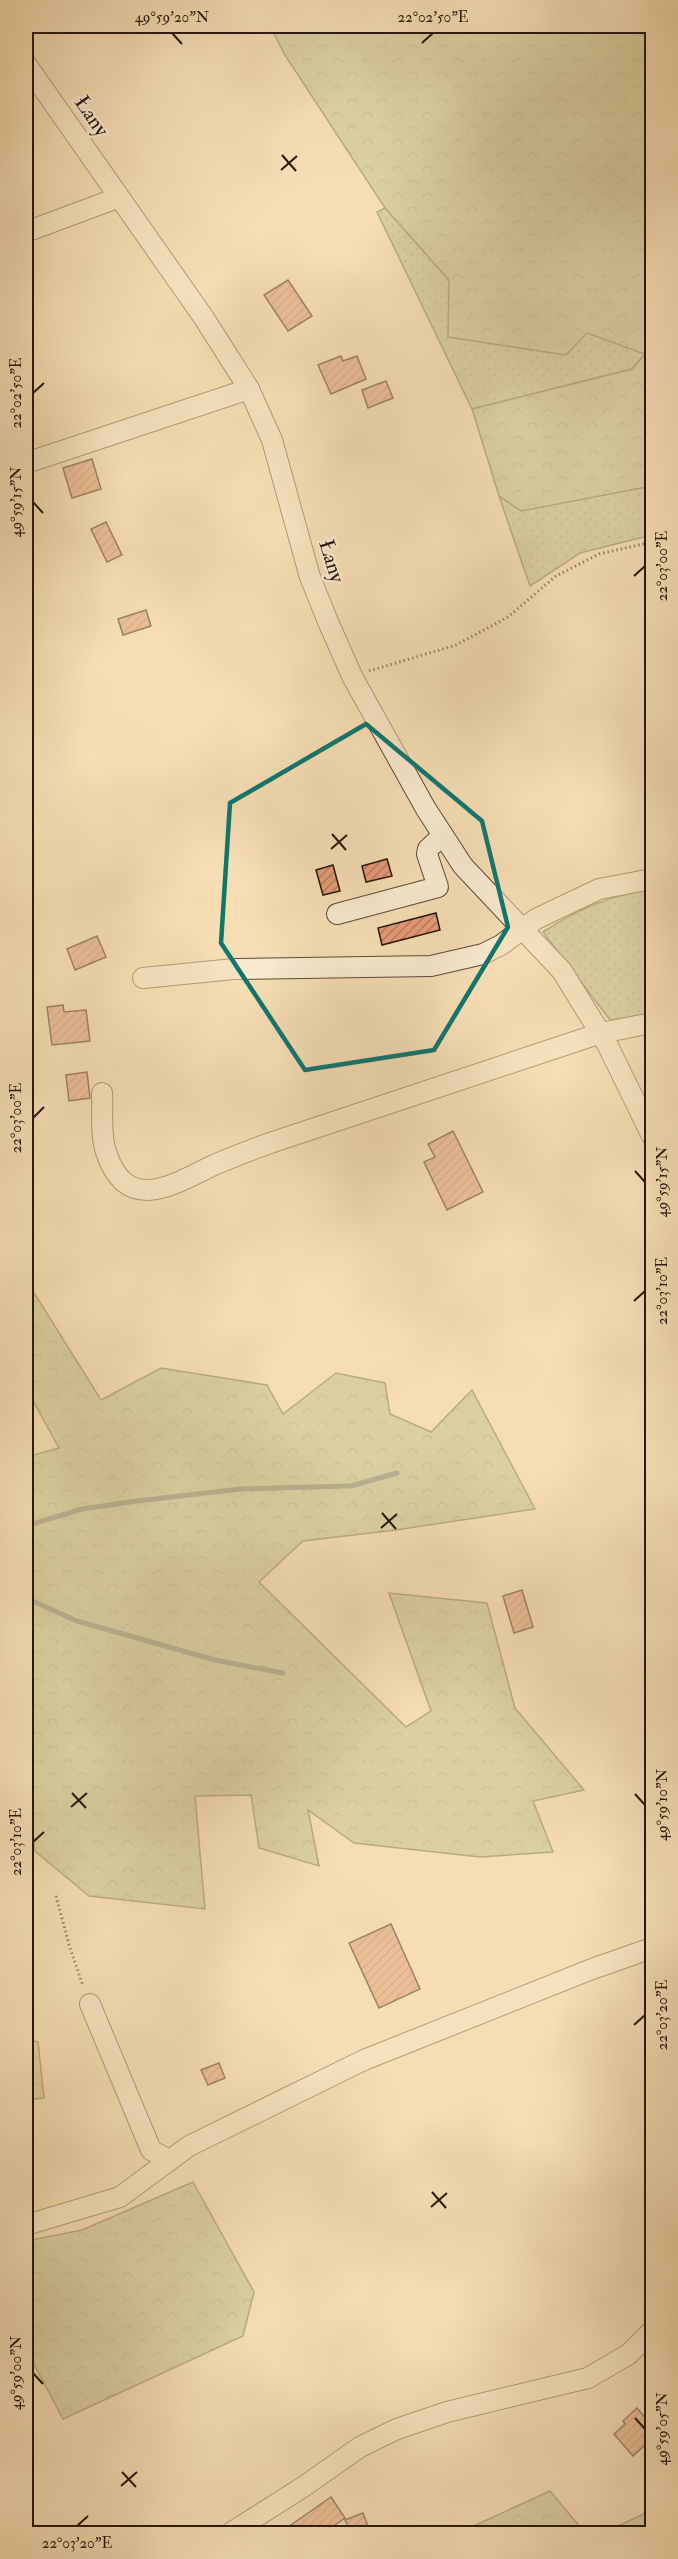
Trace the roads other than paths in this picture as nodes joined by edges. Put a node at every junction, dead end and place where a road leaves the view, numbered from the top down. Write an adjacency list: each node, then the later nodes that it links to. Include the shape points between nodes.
1 (26, 64): 2 (street, Łany)
2 (117, 198): 3 (street); 4 (street, Łany, via 204,318)
3 (26, 232)
4 (249, 389): 5 (street); 6 (street, Łany, via 272,440 310,577 353,678)
5 (26, 463)
6 (442, 836): 8 (street, via 428,849 438,887); 9 (street, Łany, via 463,866)
7 (652, 879): 9 (street, via 599,889)
8 (338, 914)
9 (523, 928): 10 (street, via 483,954 431,966 234,969); 12 (street, Łany, via 562,971)
10 (143, 978)
11 (652, 1023): 12 (street)
12 (601, 1033): 13 (street, via 270,1143 170,1188 149,1191 127,1184 112,1168 105,1149); 14 (street, Łany)
13 (102, 1093)
14 (652, 1136)
15 (652, 1948): 17 (street, via 364,2060 189,2146)
16 (90, 2004): 17 (street, via 151,2150)
17 (169, 2160): 18 (street, via 120,2197)
18 (26, 2225)
19 (652, 2331): 20 (street, via 629,2354 588,2378 447,2412 387,2434 360,2447)
20 (229, 2534)

